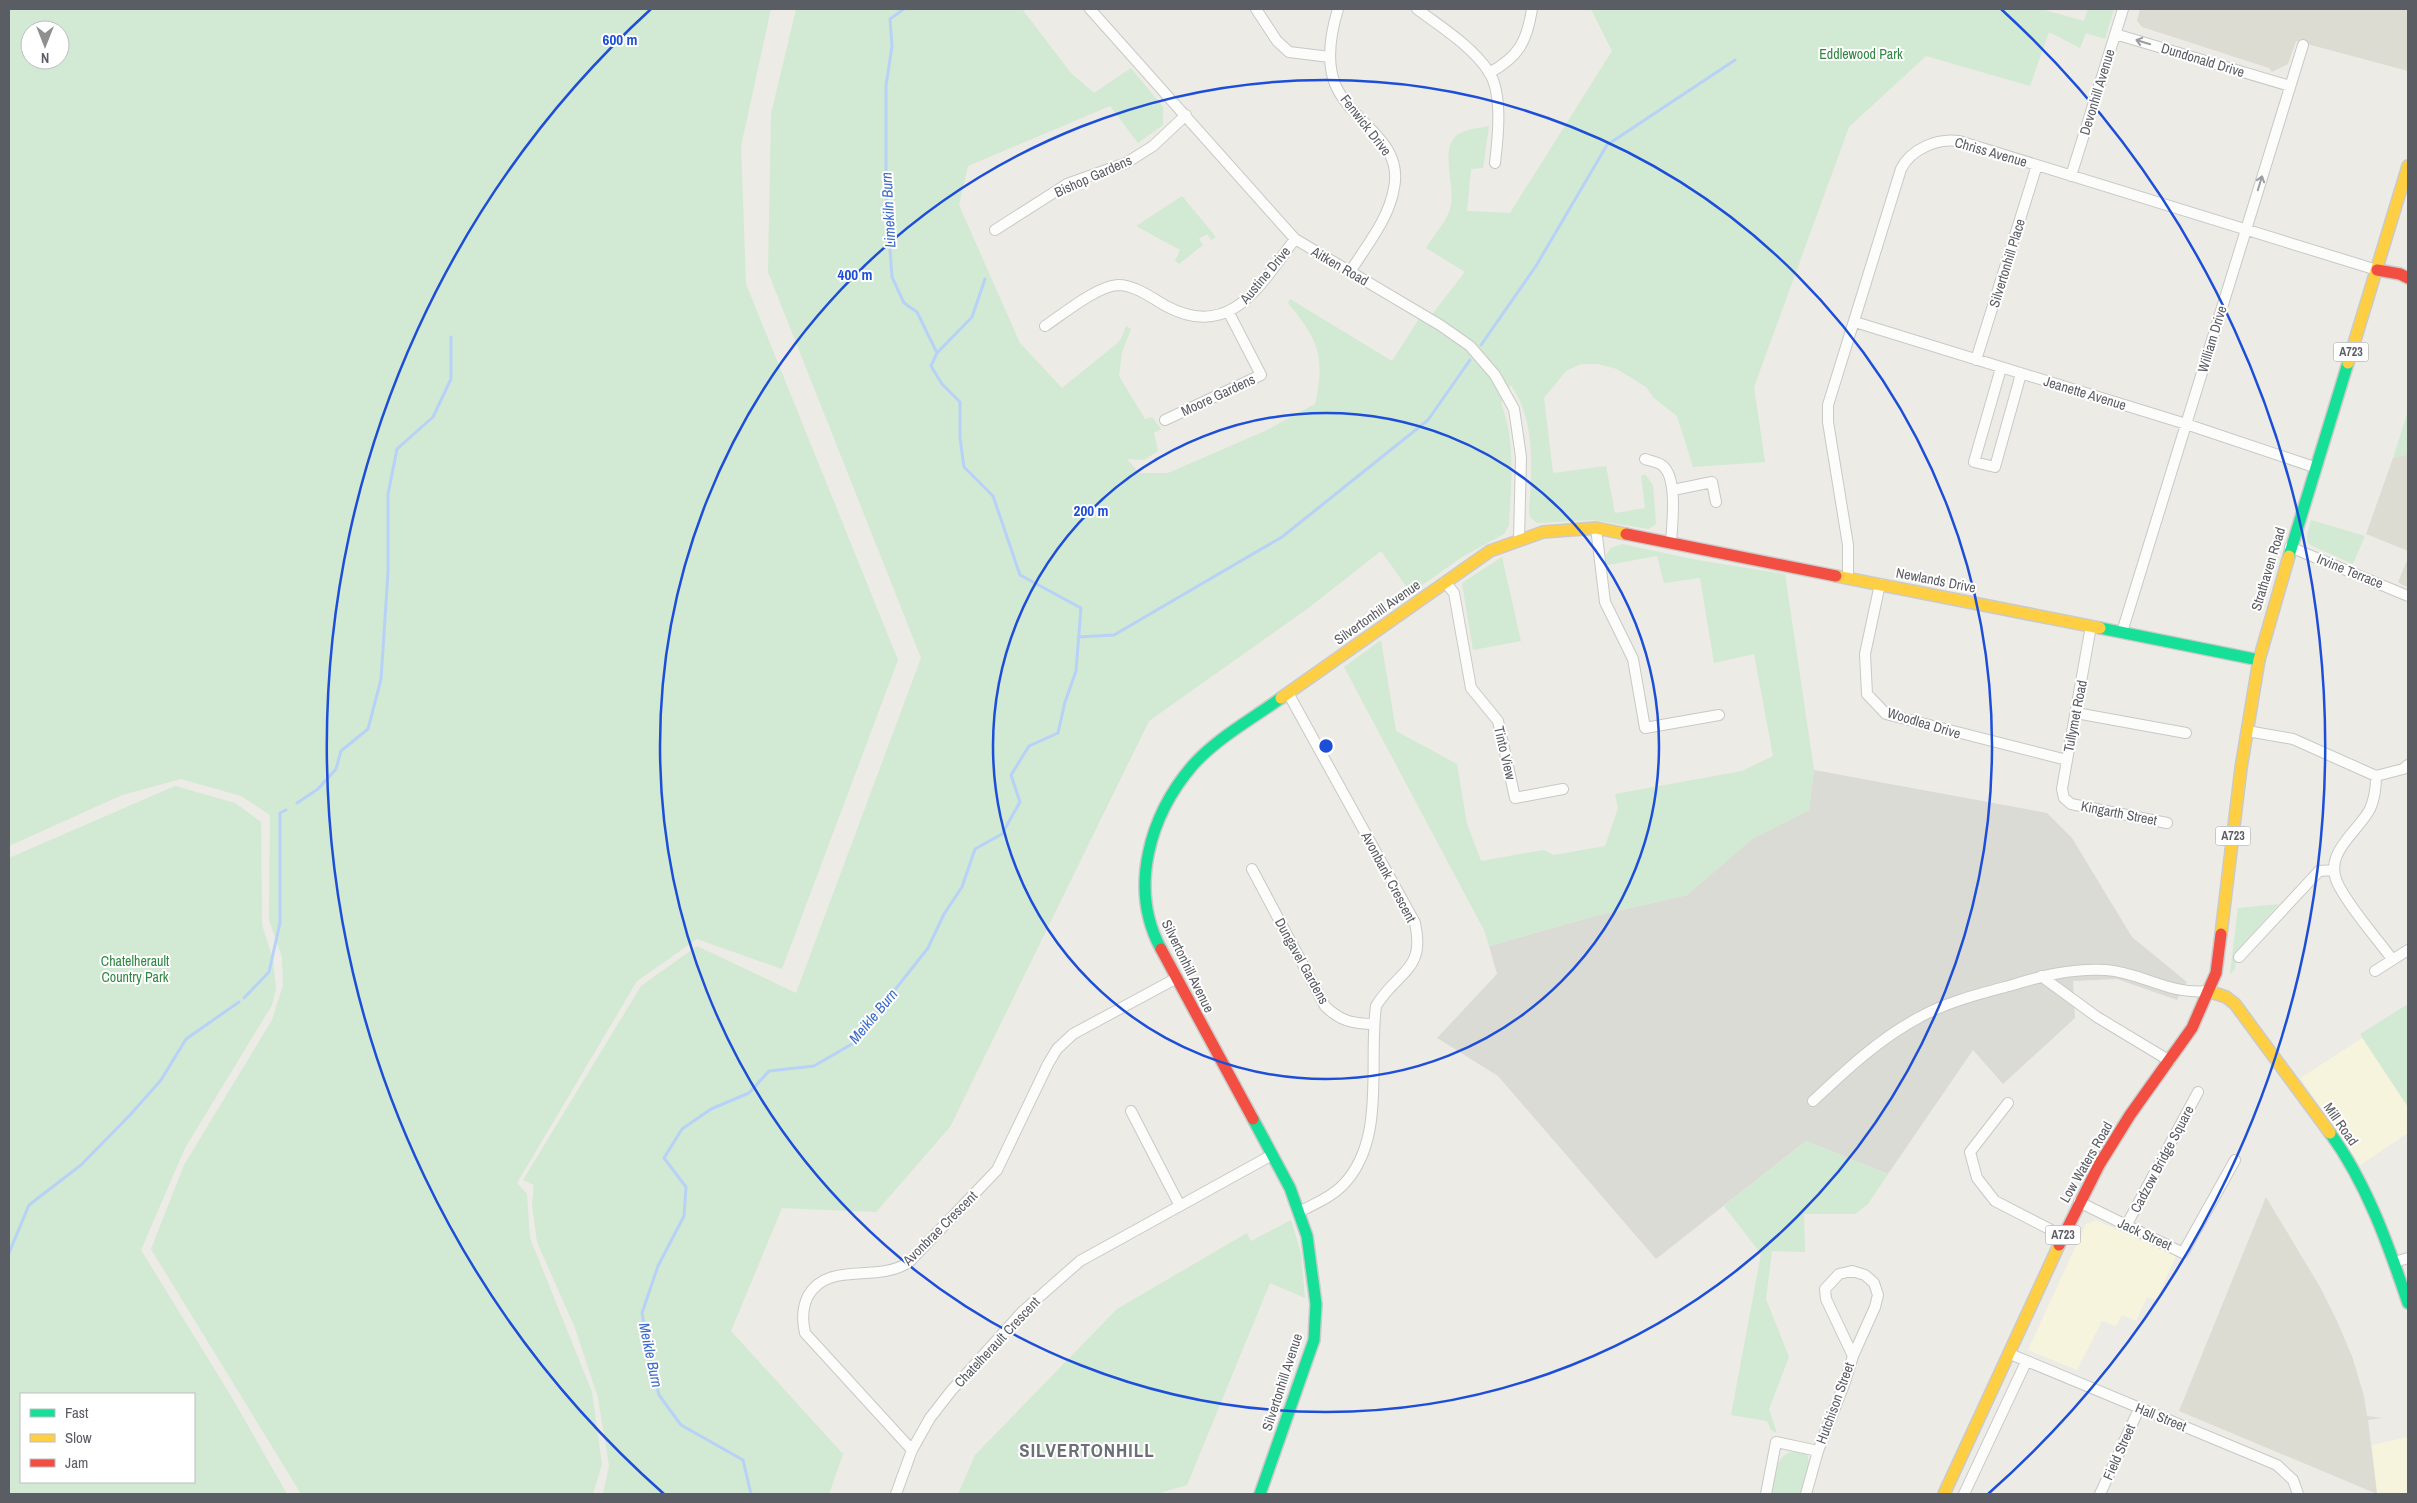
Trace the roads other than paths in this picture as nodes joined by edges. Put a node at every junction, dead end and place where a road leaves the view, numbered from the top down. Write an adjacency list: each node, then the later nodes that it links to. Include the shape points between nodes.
1 (1090, 9): 12 (street, Aitken Road)
2 (1256, 9): 9 (street, via 1277,41 1289,52)
3 (1338, 9): 9 (street, Fenwick Drive)
4 (1416, 9): 10 (street, via 1466,46)
5 (1532, 9): 10 (street, via 1528,34 1521,48 1505,64)
6 (2123, 9): 7 (street, Devonhill Avenue)
7 (2115, 34): 11 (street, Dundonald Drive, one-way to 7); 16 (street, Devonhill Avenue)
8 (2303, 45): 11 (street, William Drive)
9 (1330, 57): 21 (street, Fenwick Drive, via 1335,83 1347,103 1392,154 1396,171 1392,200)
10 (1489, 73): 13 (street, via 1498,114)
11 (2290, 86): 18 (street, William Drive, one-way to 11)
12 (1186, 115): 17 (street, Bishop Gardens, via 1153,146 1126,163 1066,184); 19 (street, Aitken Road)
13 (1495, 163)
14 (2037, 165): 16 (street, Chriss Avenue); 24 (street, Chriss Avenue, via 1948,139 1930,144 1905,160); 26 (street, Silvertonhill Place)
15 (2408, 166): 20 (street, Strathaven Road / A723)
16 (2071, 176): 18 (street, Chriss Avenue)
17 (995, 230)
18 (2246, 230): 20 (street, Chriss Avenue); 30 (street, William Drive)
19 (1295, 240): 21 (street, Aitken Road); 23 (street, Austine Drive, via 1252,295)
20 (2377, 270): 22 (street); 32 (street, Strathaven Road / A723)
21 (1350, 272): 36 (street, Aitken Road, via 1440,324 1470,346 1495,375 1514,409 1518,436 1521,457)
22 (2408, 278)
23 (1229, 313): 25 (street, Austine Drive, via 1200,317 1186,315 1134,288 1117,285 1100,291); 29 (street, Moore Gardens, via 1261,375)
24 (1855, 322): 26 (street, Jeanette Avenue); 39 (street, Chriss Avenue, via 1828,405 1850,562)
25 (1045, 326)
26 (1976, 360): 27 (street, Jeanette Avenue)
27 (2001, 368): 28 (street, Jeanette Avenue); 28 (street, via 1974,462 1995,467)
28 (2022, 374): 30 (street, Jeanette Avenue)
29 (1165, 420)
30 (2186, 424): 32 (street, Jeanette Avenue); 44 (street, William Drive)
31 (1645, 459): 33 (street, via 1663,466 1670,476)
32 (2314, 467): 38 (street, Strathaven Road / A723)
33 (1673, 490): 34 (street, via 1712,482); 37 (street)
34 (1716, 502)
35 (1602, 529): 36 (street, Silvertonhill Avenue, via 1543,532); 37 (street, Newlands Drive); 48 (street, via 1605,602 1633,659 1645,728)
36 (1519, 539): 40 (street, Silvertonhill Avenue, via 1490,551)
37 (1671, 543): 39 (street, Newlands Drive)
38 (2290, 547): 42 (street, Irvine Terrace); 45 (street, Strathaven Road / A723)
39 (1848, 578): 41 (street, Newlands Drive)
40 (1445, 582): 46 (street, Silvertonhill Avenue); 54 (street, Tinto View, via 1454,593 1472,688 1498,721 1514,798)
41 (1880, 584): 43 (street, Newlands Drive); 51 (street, Woodlea Drive, via 1865,654 1866,694 1886,714)
42 (2408, 596)
43 (2091, 626): 44 (street, Newlands Drive); 47 (street, Tullymet Road)
44 (2122, 632): 45 (street, Newlands Drive)
45 (2259, 660): 49 (street, Strathaven Road / A723)
46 (1288, 693): 64 (street, Silvertonhill Avenue, via 1194,764 1172,793 1154,827 1147,852 1144,890 1149,919); 66 (street, Avonbank Crescent, via 1415,923 1419,940 1416,957 1409,970 1384,992 1376,1006)
47 (2076, 713): 50 (street); 51 (street, Tullymet Road)
48 (1719, 715)
49 (2247, 731): 53 (street, via 2293,738); 65 (street, Strathaven Road / A723, via 2216,973)
50 (2186, 733)
51 (2067, 760): 55 (street, Tullymet Road, via 2062,789 2064,798)
52 (2408, 765): 53 (street)
53 (2376, 776): 58 (street, via 2376,791 2369,811 2339,848)
54 (1563, 789)
55 (2071, 804): 56 (street, Kingarth Street)
56 (2167, 823)
57 (1252, 869): 66 (street, Dungavel Gardens, via 1325,1006 1346,1022)
58 (2334, 870): 60 (street, via 2319,871); 61 (street, via 2340,888)
59 (2408, 950): 61 (street)
60 (2239, 957)
61 (2392, 959): 62 (street)
62 (2375, 971)
63 (2042, 976): 65 (street, via 2090,970 2114,971 2182,992); 67 (street, via 2098,1017); 69 (street, via 1921,1016 1868,1053)
64 (1175, 979): 72 (street, Silvertonhill Avenue); 86 (street, Avonbrae Crescent, via 1073,1034 1057,1049 997,1170 909,1262 886,1272 828,1277 818,1283 809,1296 802,1315 805,1333)
65 (2208, 991): 67 (street, Low Waters Road / A723, via 2192,1028); 80 (street, Mill Road, via 2236,1004 2347,1157)
66 (1374, 1024): 76 (street, Avonbank Crescent, via 1370,1133 1364,1155 1341,1187)
67 (2170, 1061): 74 (street, Low Waters Road / A723, via 2130,1115)
68 (2198, 1092): 77 (street, Cadzow Bridge Square)
69 (1814, 1101)
70 (2008, 1103): 78 (street, via 1970,1152 1977,1178 1995,1201)
71 (1131, 1111): 75 (street)
72 (1272, 1155): 75 (street, Chatelherault Crescent); 76 (street, Silvertonhill Avenue)
73 (2235, 1160): 77 (street, Jack Street, via 2183,1252)
74 (2080, 1202): 77 (street, Jack Street); 78 (street, Low Waters Road / A723)
75 (1180, 1206): 86 (street, Chatelherault Crescent, via 1080,1261 1022,1312 951,1391 930,1418)
76 (1299, 1212): 89 (street, Silvertonhill Avenue, via 1313,1269 1316,1304 1314,1340)
77 (2126, 1226)
78 (2062, 1236): 82 (street, Low Waters Road / A723)
79 (2408, 1258): 80 (street)
80 (2395, 1262): 81 (street, Mill Road)
81 (2408, 1303)
82 (2010, 1354): 84 (street, Hall Street); 92 (street, Low Waters Road / A723)
83 (1853, 1356): 83 (street, Hutchison Street, via 1826,1300 1825,1289 1839,1274 1852,1271 1866,1275 1874,1283 1878,1295); 87 (street, Hutchison Street)
84 (2026, 1362): 85 (street, Hall Street); 93 (street)
85 (2139, 1409): 94 (street, Field Street); 95 (street, Hall Street, via 2277,1465 2293,1480)
86 (912, 1450): 88 (street, Chatelherault Crescent)
87 (1818, 1451): 90 (street, Hutchison Street, via 1776,1442); 91 (street, Hutchison Street)
88 (896, 1494)
89 (1260, 1494)
90 (1766, 1494)
91 (1806, 1494)
92 (1944, 1494)
93 (1964, 1494)
94 (2100, 1494)
95 (2298, 1494)

